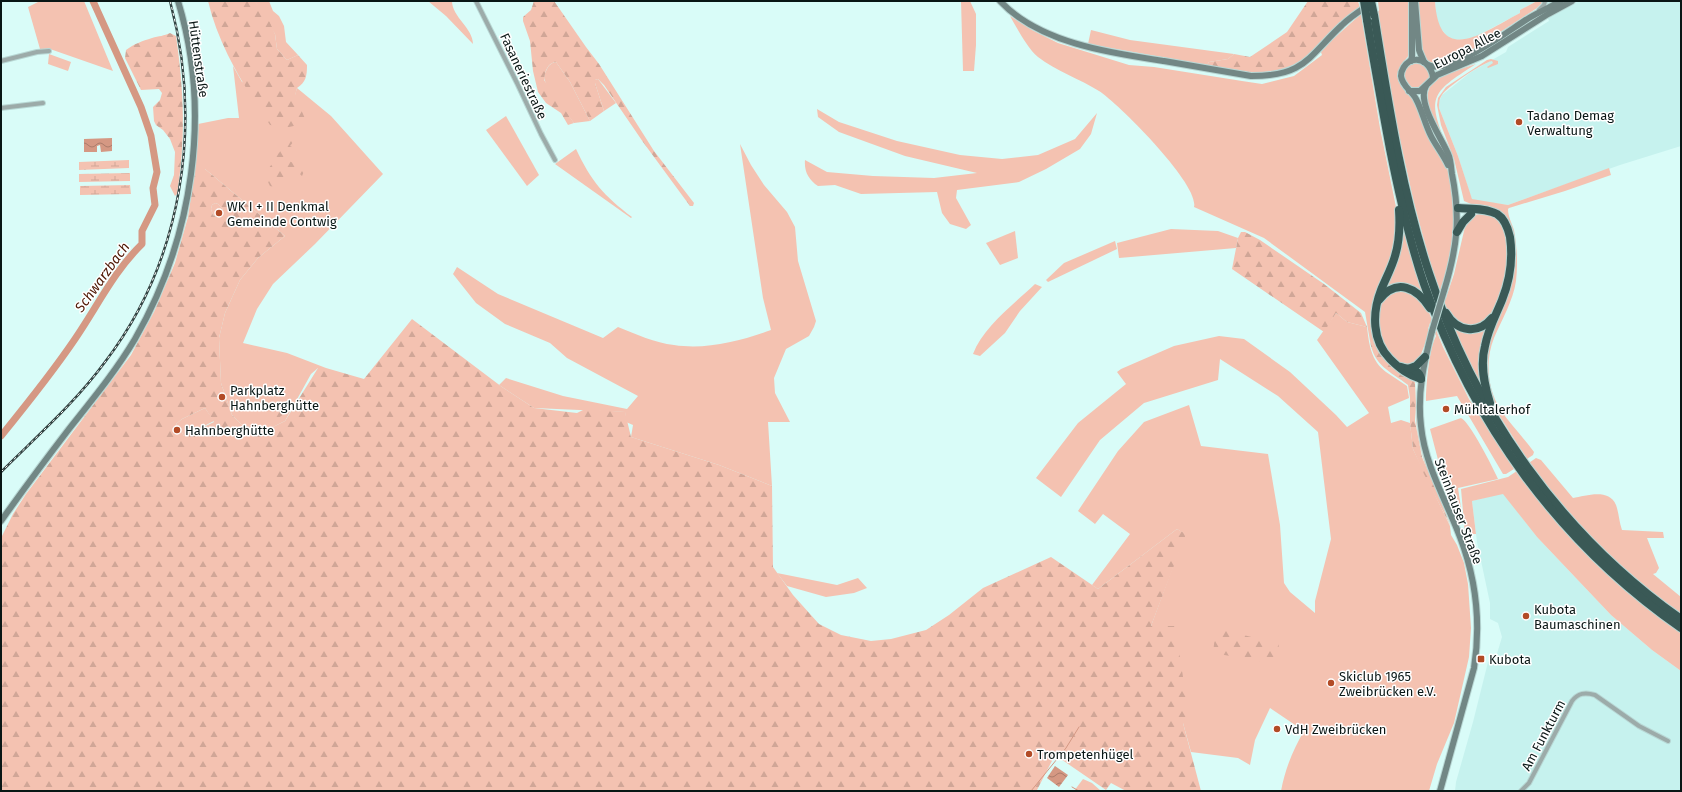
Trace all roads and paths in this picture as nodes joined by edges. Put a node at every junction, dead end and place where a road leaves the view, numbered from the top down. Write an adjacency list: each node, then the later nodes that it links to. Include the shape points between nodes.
1 (178, 1): 40 (main road, Hüttenstraße, via 189,53 195,121 192,170 184,214 167,272 135,338)
2 (476, 1): 24 (street, Fasaneriestraße)
3 (1000, 1): 5 (main road, via 1031,24 1080,44 1127,55 1251,76 1269,76 1302,65 1343,24)
4 (1364, 1): 13 (highway, bridge)
5 (1372, 1): 13 (highway, bridge)
6 (1412, 1): 17 (main road)
7 (1415, 1): 18 (main road, via 1419,50)
8 (1545, 1): 14 (street)
9 (1552, 1): 10 (street)
10 (1556, 1)
11 (1561, 1): 14 (main road, Europa Allee)
12 (1572, 1): 19 (main road, Europa Allee, via 1482,56)
13 (1370, 17): 26 (highway, via 1375,72); 31 (highway, via 1398,154)
14 (1529, 18): 18 (main road, Europa Allee, via 1468,56 1439,67)
15 (49, 51): 16 (street)
16 (1, 60)
17 (1411, 61): 18 (main road); 21 (main road, via 1404,66 1401,75)
18 (1425, 63): 19 (main road, via 1432,70)
19 (1434, 78): 20 (main road)
20 (1426, 86): 21 (main road, via 1420,91); 25 (main road, via 1423,92 1426,107 1449,157)
21 (1410, 91): 25 (main road, via 1416,98 1430,135)
22 (43, 103): 23 (street)
23 (1, 108)
24 (555, 160)
25 (1452, 174): 27 (main road, Steinhauser Straße)
26 (1399, 191): 32 (highway, via 1398,245); 34 (highway, via 1423,282)
27 (1458, 208): 28 (highway); 29 (highway, via 1463,213); 30 (main road, Steinhauser Straße)
28 (1486, 211): 29 (highway); 33 (highway, via 1497,214 1504,220 1510,242 1509,278)
29 (1471, 214): 30 (highway)
30 (1458, 232): 35 (main road, Steinhauser Straße, bridge)
31 (1434, 290): 33 (highway, via 1451,320 1463,329 1481,328); 39 (highway, via 1458,350)
32 (1378, 302): 34 (highway, via 1393,289 1409,288 1422,297); 36 (highway, via 1375,324 1378,339 1384,352)
33 (1496, 313): 39 (highway, via 1487,337 1483,361 1486,388)
34 (1439, 323): 42 (highway, via 1452,355 1491,428 1532,486 1600,562)
35 (1425, 357): 37 (highway, via 1416,366); 38 (main road, Steinhauser Straße)
36 (1393, 362): 37 (highway); 38 (highway, via 1406,373)
37 (1408, 369): 38 (highway, via 1417,371)
38 (1421, 379): 44 (main road, Steinhauser Straße, via 1419,406 1425,449 1468,560 1477,614 1474,668)
39 (1496, 420): 41 (highway, via 1540,484 1587,538 1649,596)
40 (1, 521)
41 (1681, 619)
42 (1681, 628)
43 (1668, 741): 45 (street, Am Funkturm, via 1639,726 1595,695 1580,694 1572,701 1529,783)
44 (1440, 791)
45 (1521, 791)

